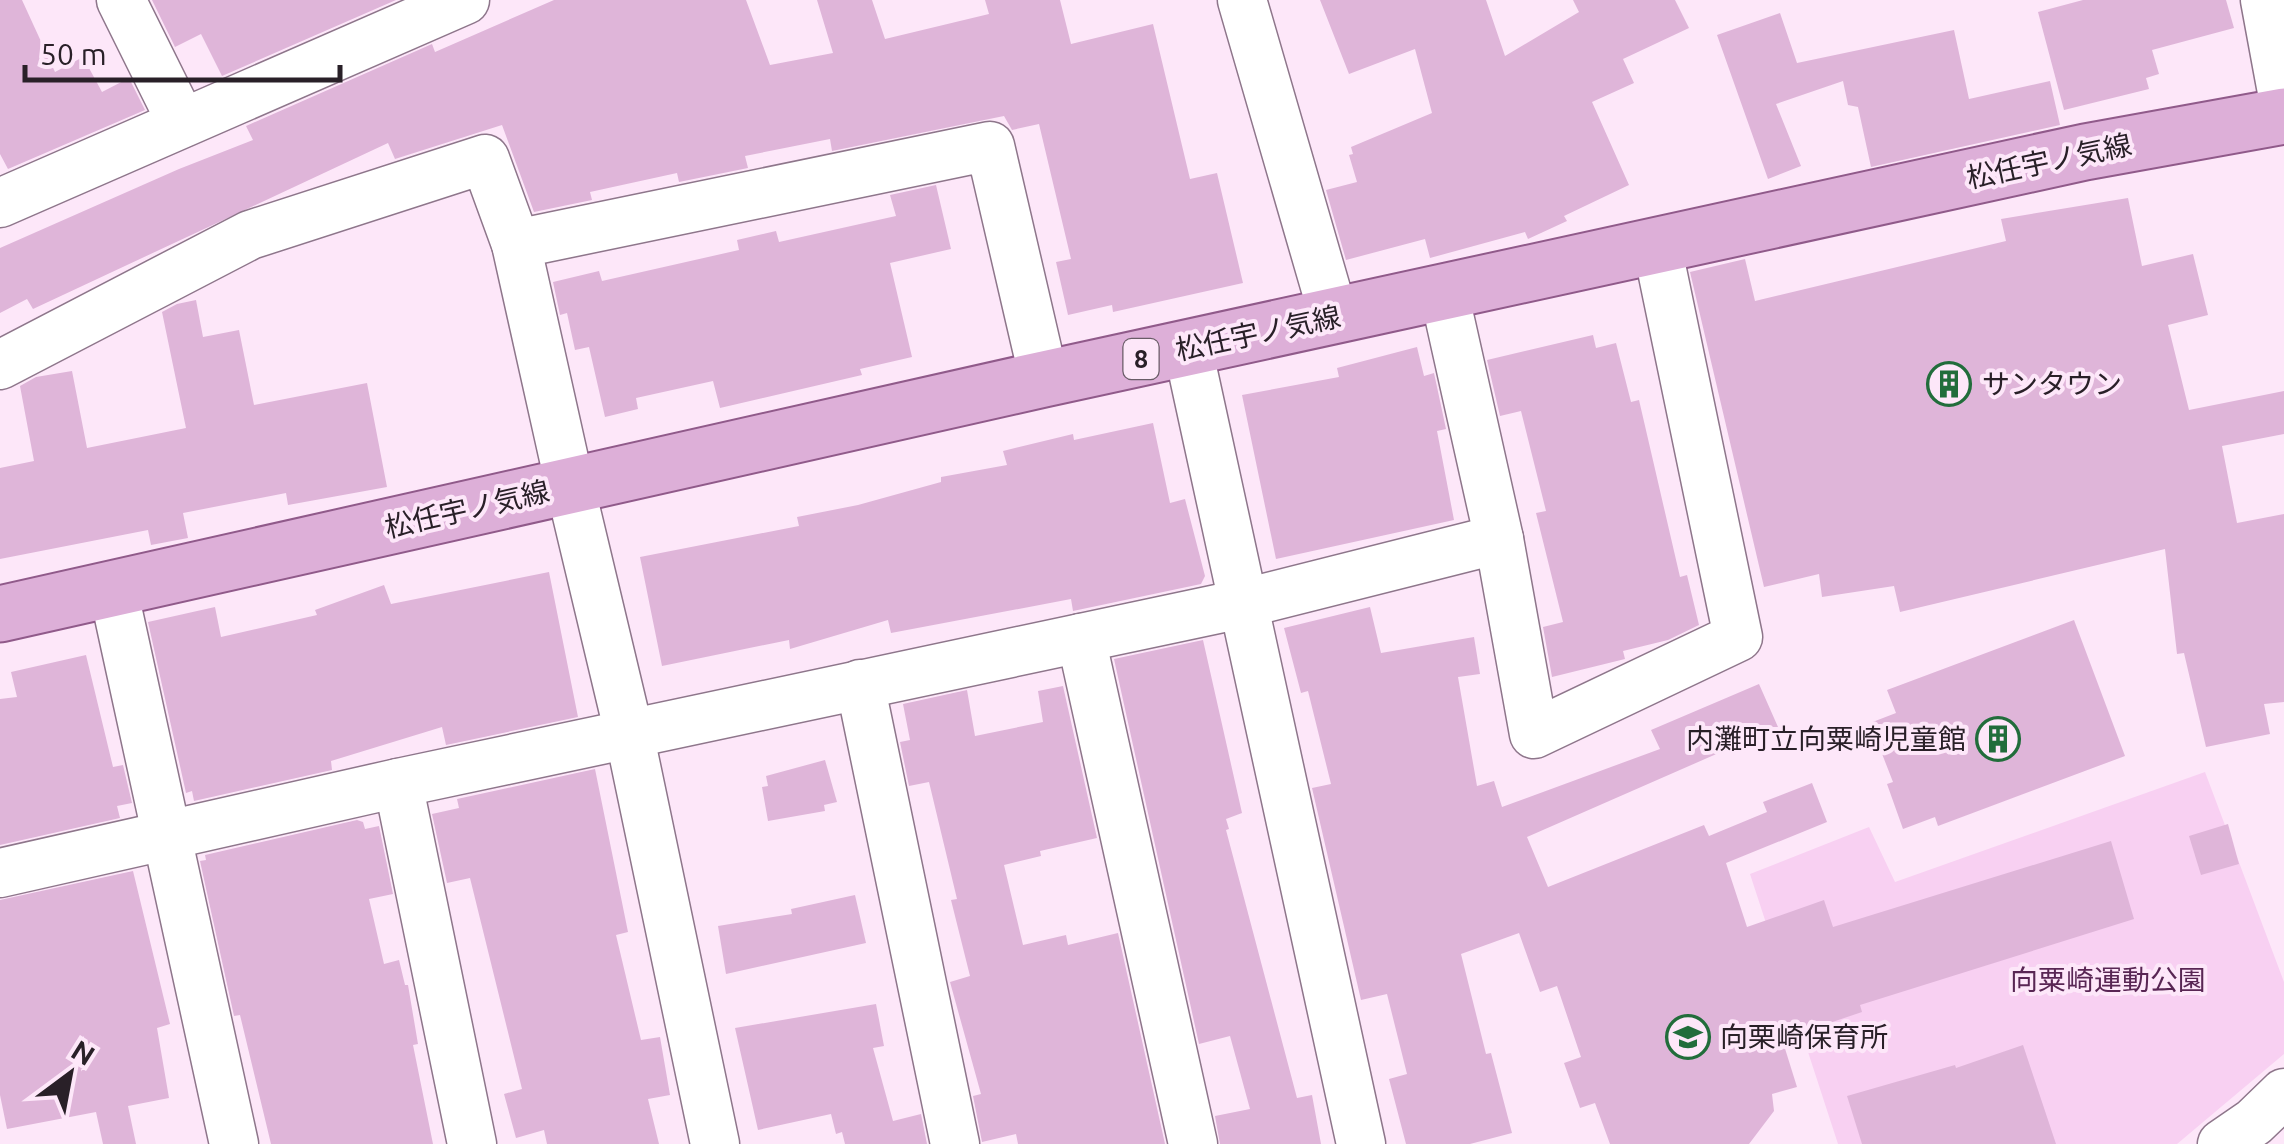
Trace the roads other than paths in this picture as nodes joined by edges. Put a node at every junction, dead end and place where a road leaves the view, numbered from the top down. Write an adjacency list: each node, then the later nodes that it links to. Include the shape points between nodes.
1 (121, 0): 7 (street)
2 (465, 0): 7 (street)
3 (1242, 0): 12 (street)
4 (2265, 0): 5 (street)
5 (2284, 103)
6 (2284, 116): 10 (main road, 松任宇ノ気線 / 8, via 2085,152)
7 (182, 124): 8 (street)
8 (0, 203)
9 (516, 244): 14 (street, via 485,159 250,235); 15 (street, via 990,146); 16 (street)
10 (1658, 246): 11 (main road, 松任宇ノ気線 / 8); 17 (street, via 1738,638 1534,734)
11 (1444, 292): 12 (main road, 松任宇ノ気線 / 8); 17 (street)
12 (1334, 317): 13 (main road, 松任宇ノ気線 / 8)
13 (1188, 349): 15 (main road, 松任宇ノ気線 / 8); 19 (street)
14 (0, 365)
15 (1044, 379): 16 (main road, 松任宇ノ気線 / 8)
16 (570, 486): 18 (main road, 松任宇ノ気線 / 8); 23 (street)
17 (1499, 539): 19 (street)
18 (113, 589): 20 (main road, 松任宇ノ気線 / 8); 25 (street)
19 (1242, 604): 21 (street); 33 (street)
20 (0, 614)
21 (1081, 638): 22 (street); 32 (street)
22 (860, 684): 23 (street); 31 (street)
23 (630, 733): 24 (street); 30 (street)
24 (398, 783): 25 (street); 29 (street)
25 (165, 834): 26 (street); 28 (street)
26 (0, 873)
27 (2284, 1093): 34 (street)
28 (234, 1144)
29 (472, 1144)
30 (715, 1144)
31 (955, 1144)
32 (1194, 1144)
33 (1361, 1144)
34 (2222, 1144)

